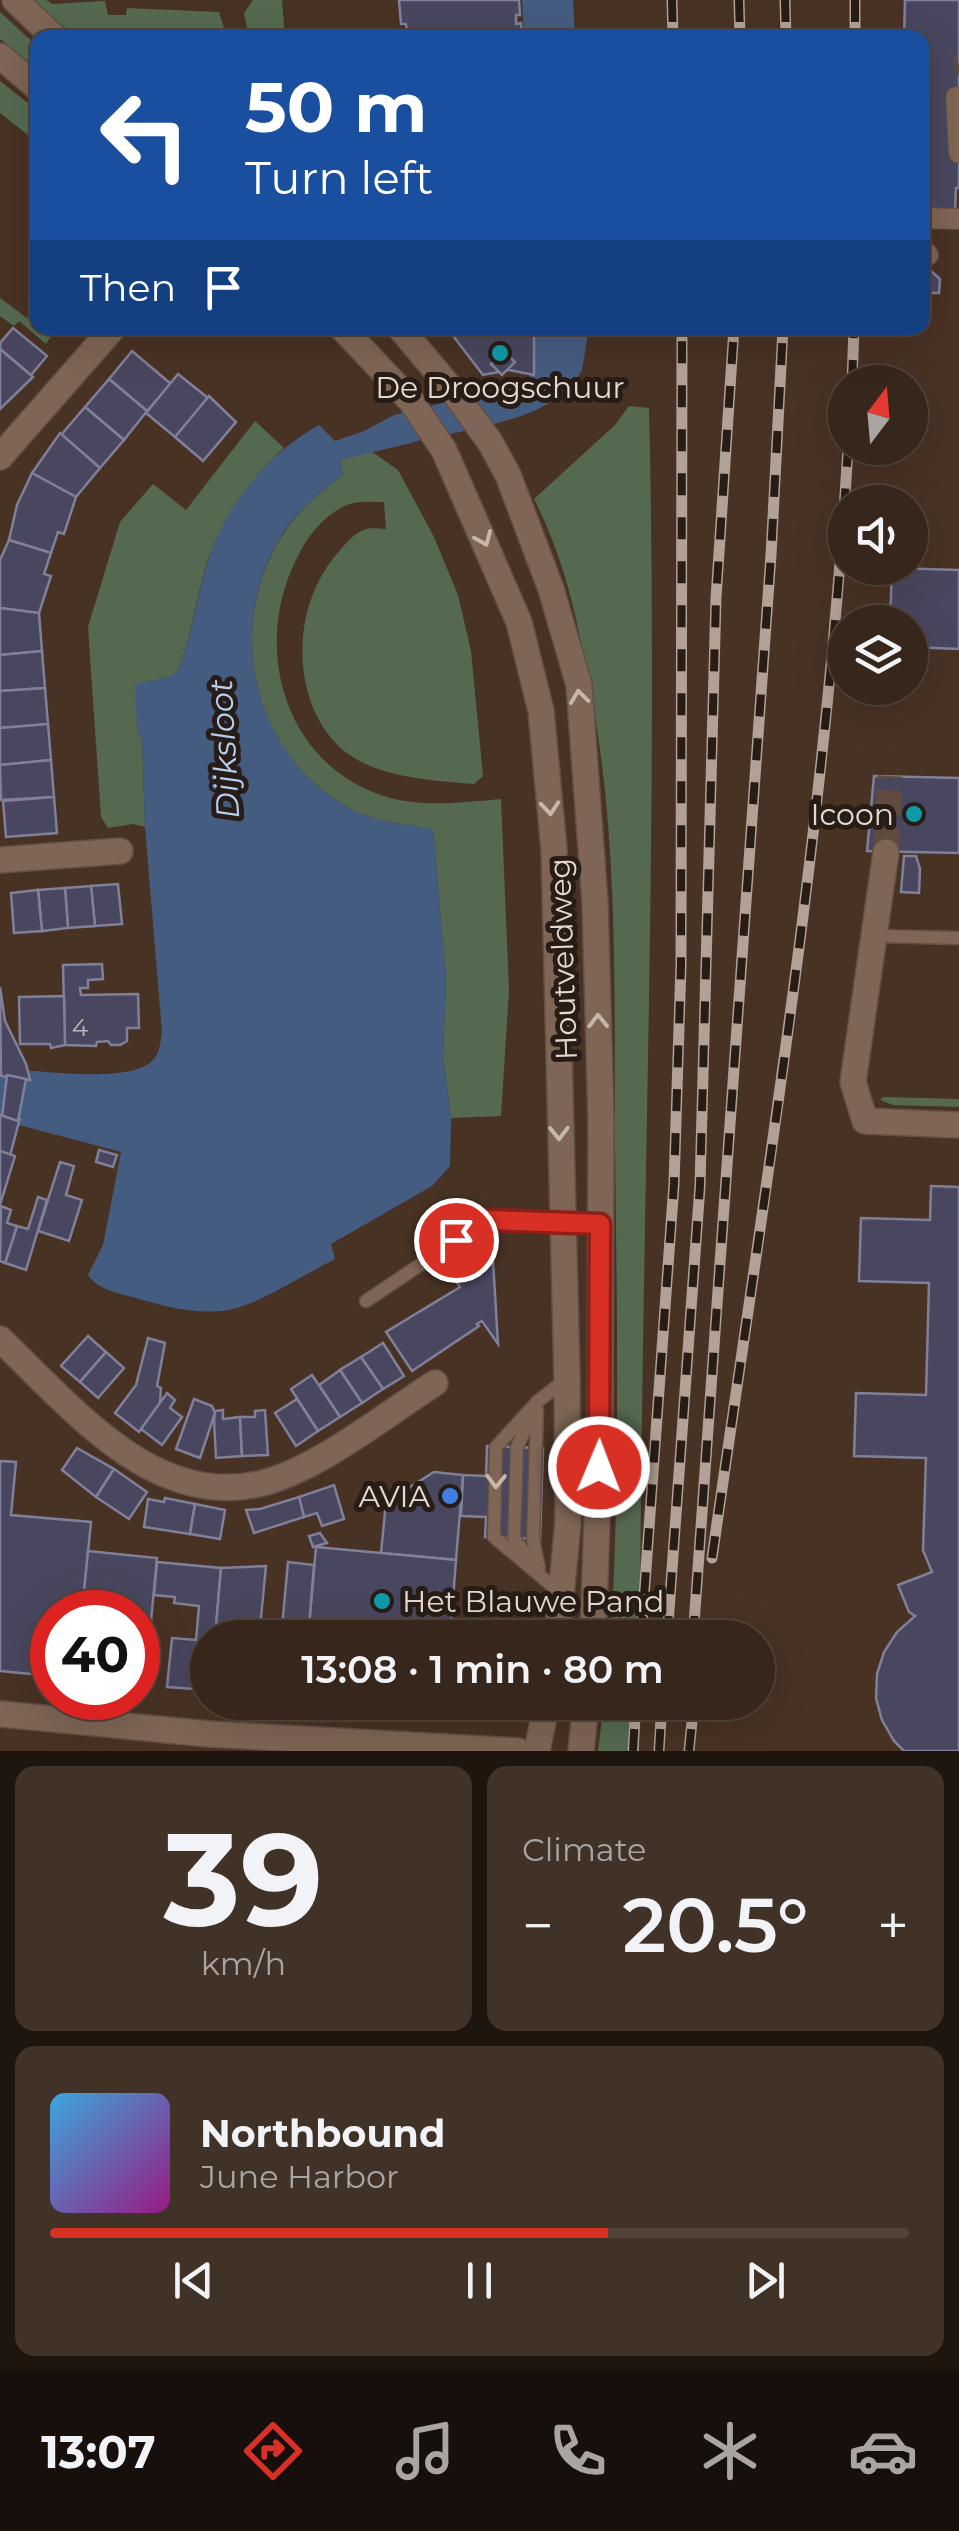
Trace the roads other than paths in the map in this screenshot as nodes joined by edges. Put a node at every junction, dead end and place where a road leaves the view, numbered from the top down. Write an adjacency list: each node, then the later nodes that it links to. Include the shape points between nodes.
1 (15, 0): 2 (street)
2 (47, 30)
3 (0, 56): 4 (street)
4 (30, 81)
5 (956, 96): 6 (street)
6 (958, 152)
7 (930, 218): 8 (street)
8 (959, 218)
9 (107, 335): 12 (street)
10 (349, 335): 19 (street, Houtveldweg, one-way to 19, via 411,401 444,450 520,622 541,711 554,848)
11 (406, 335): 20 (street, Houtveldweg, one-way to 11, via 595,902 579,685 508,475 453,391)
12 (0, 457)
13 (120, 851): 15 (street)
14 (886, 852): 16 (street)
15 (0, 860)
16 (874, 936): 17 (lane); 18 (street, via 853,1082 865,1121)
17 (959, 938)
18 (959, 1125)
19 (561, 1223): 20 (lane); 21 (lane, via 487,1220); 23 (street, Houtveldweg)
20 (600, 1224): 29 (street, Houtveldweg)
21 (366, 1301)
22 (0, 1339): 24 (street, via 98,1434 168,1479 221,1488 270,1481 312,1462)
23 (567, 1378): 25 (lane); 27 (street, Houtveldweg)
24 (435, 1383)
25 (537, 1402): 26 (lane, via 517,1447 514,1538); 26 (lane, one-way to 26, via 496,1446 494,1537)
26 (540, 1573): 27 (lane)
27 (563, 1595): 28 (street, Houtveldweg)
28 (560, 1620)
29 (594, 1620)
30 (0, 1714): 33 (street, via 209,1734)
31 (543, 1720): 34 (street)
32 (584, 1720): 35 (street)
33 (518, 1751)
34 (537, 1751)
35 (581, 1751)

